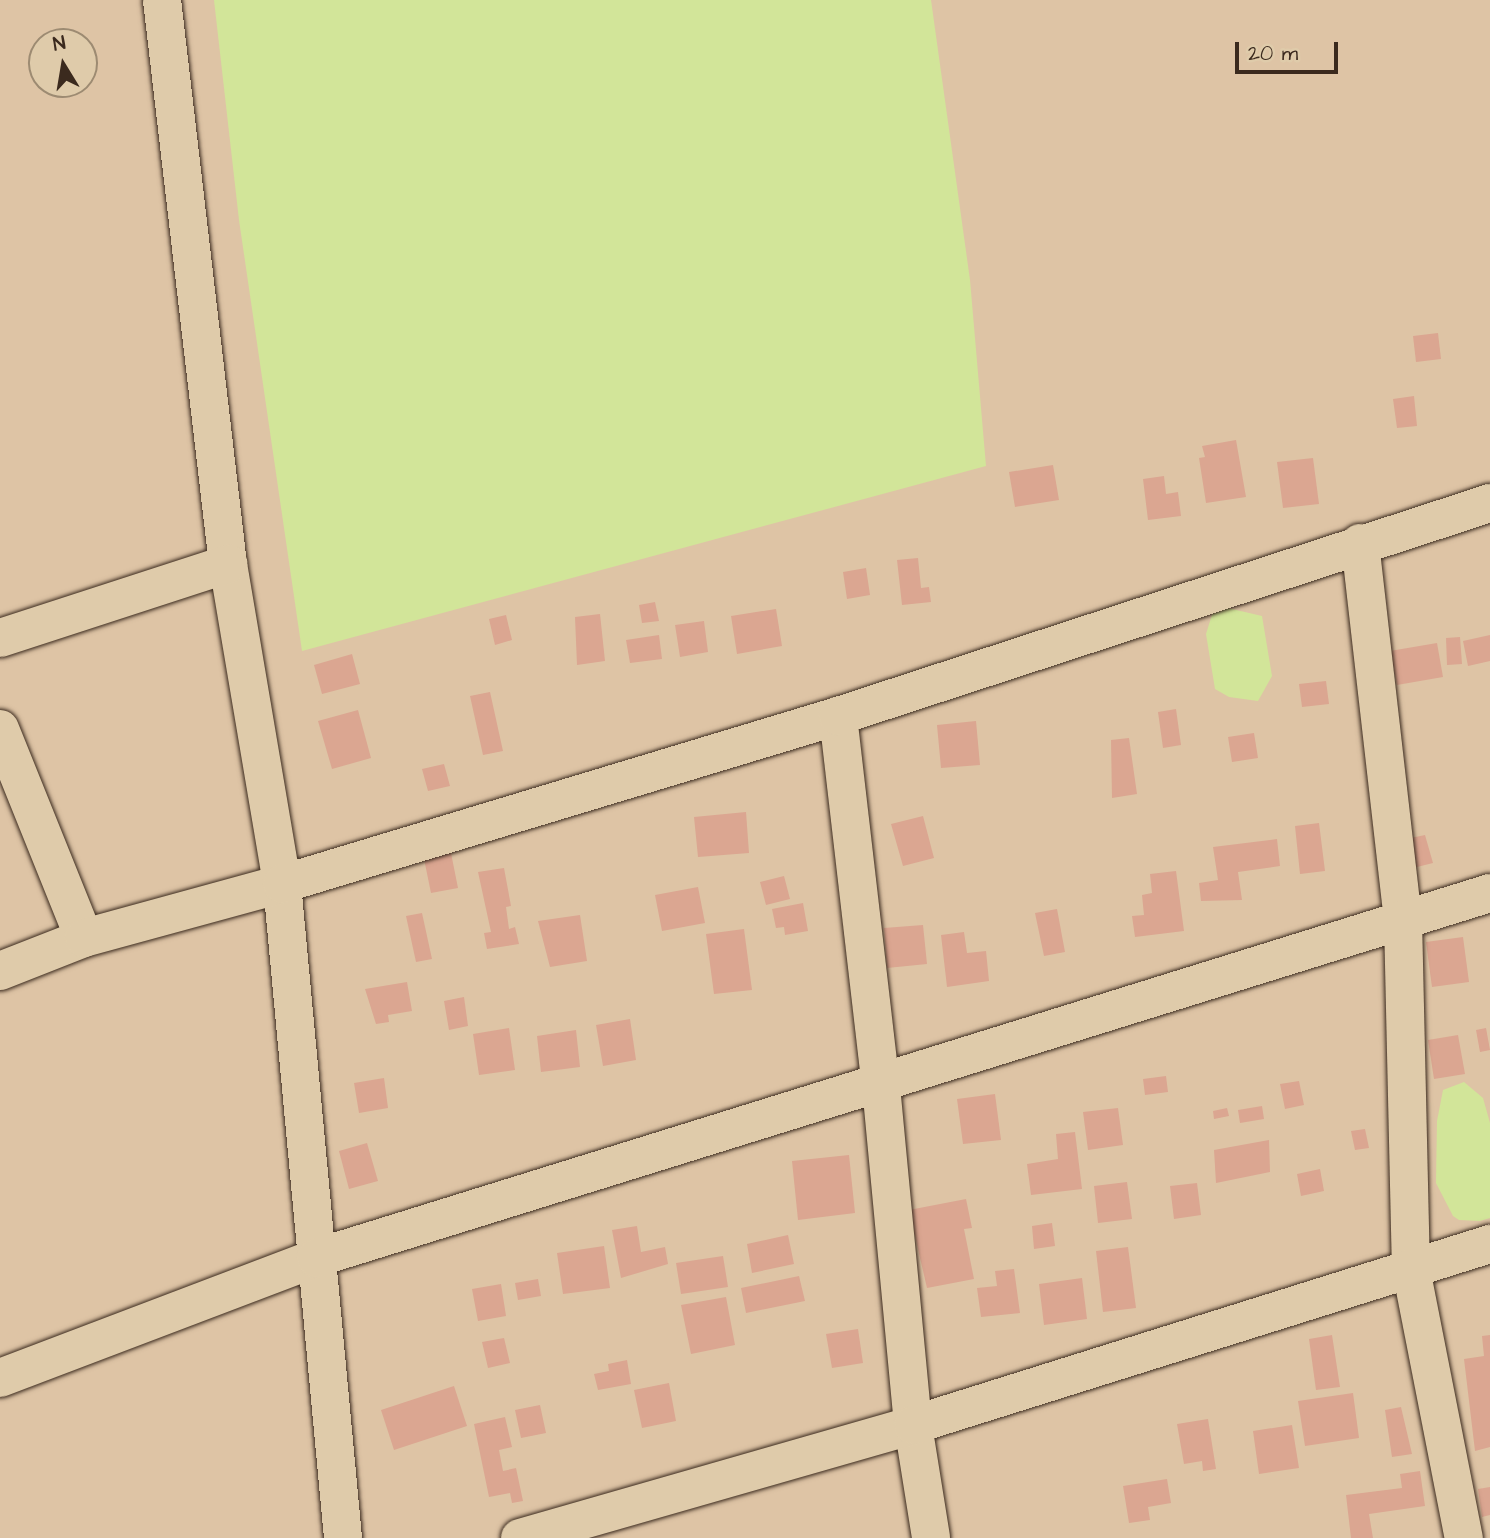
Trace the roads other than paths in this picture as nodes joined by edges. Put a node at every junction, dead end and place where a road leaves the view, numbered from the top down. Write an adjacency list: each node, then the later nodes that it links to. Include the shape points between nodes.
1 (162, 0): 4 (street)
2 (1490, 503): 3 (street)
3 (1360, 543): 6 (street); 10 (street)
4 (228, 564): 5 (street); 8 (street)
5 (0, 638)
6 (838, 716): 8 (street); 13 (street)
7 (0, 729): 11 (street)
8 (282, 884): 11 (street); 15 (street)
9 (1490, 893): 10 (street)
10 (1402, 920): 13 (street); 16 (street)
11 (84, 938): 12 (street)
12 (0, 971)
13 (881, 1086): 15 (street); 18 (street)
14 (1490, 1244): 16 (street)
15 (316, 1258): 17 (street); 19 (street)
16 (1411, 1269): 18 (street); 22 (street)
17 (0, 1378)
18 (913, 1425): 20 (street); 21 (street)
19 (343, 1538)
20 (520, 1538)
21 (930, 1538)
22 (1464, 1538)

